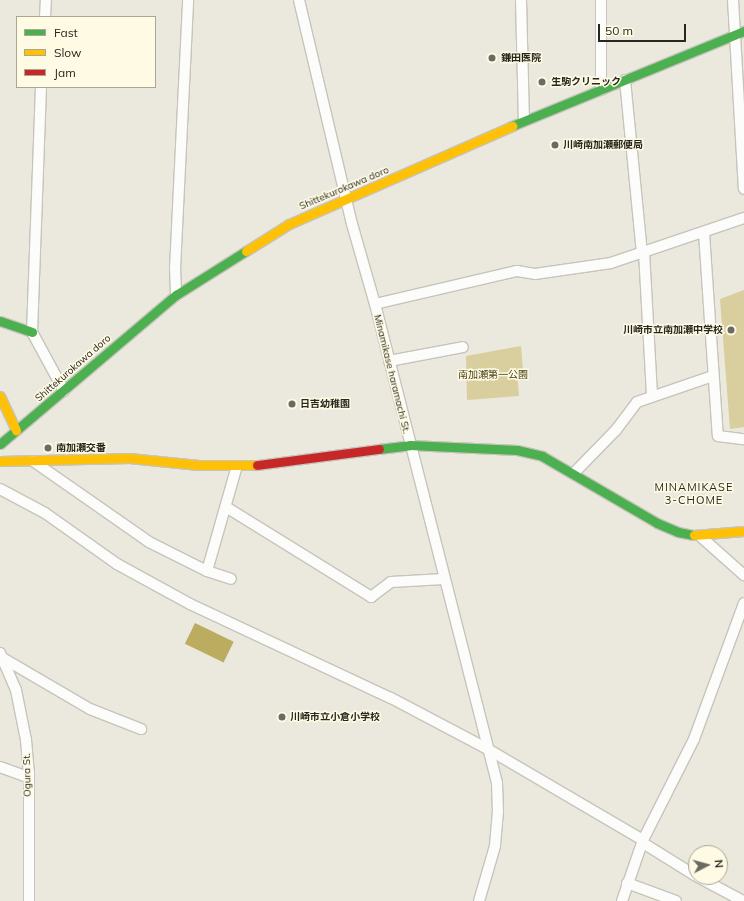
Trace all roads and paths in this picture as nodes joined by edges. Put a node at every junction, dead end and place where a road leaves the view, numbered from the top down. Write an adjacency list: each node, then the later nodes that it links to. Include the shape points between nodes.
1 (46, 0): 7 (street)
2 (188, 0): 18 (street, via 175,269)
3 (299, 0): 14 (street, Minamikase haramachi St.)
4 (521, 0): 12 (street)
5 (602, 0): 11 (street)
6 (734, 0): 8 (street)
7 (45, 16)
8 (740, 33): 9 (main road, Shittekurokawa doro); 13 (street)
9 (625, 80): 11 (main road, Shittekurokawa doro); 17 (street)
10 (41, 88): 21 (street)
11 (601, 90): 12 (main road, Shittekurokawa doro)
12 (524, 121): 14 (main road, Shittekurokawa doro)
13 (744, 189)
14 (347, 200): 18 (main road, Shittekurokawa doro, via 289,224); 19 (street, Minamikase haramachi St.)
15 (744, 218): 16 (street)
16 (704, 233): 17 (street); 24 (street)
17 (643, 252): 19 (street, via 597,266 535,274 517,271); 26 (street)
18 (176, 295): 25 (main road, Shittekurokawa doro)
19 (375, 304): 23 (street, Minamikase haramachi St.)
20 (0, 321): 21 (main road)
21 (32, 332): 25 (street)
22 (463, 347): 23 (street)
23 (389, 361): 31 (street, Minamikase haramachi St.)
24 (713, 376): 26 (street); 29 (street, via 718,436)
25 (64, 390): 28 (main road, Shittekurokawa doro)
26 (652, 395): 35 (street, via 637,402 616,430)
27 (0, 396): 28 (main road)
28 (16, 431): 30 (main road, Shittekurokawa doro)
29 (744, 439)
30 (0, 444)
31 (410, 446): 34 (main road, via 273,464); 35 (main road, via 517,450 542,456); 43 (street, Minamikase haramachi St.)
32 (0, 461): 33 (main road)
33 (33, 461): 34 (main road, via 129,458); 40 (street, via 149,542)
34 (237, 466): 37 (street)
35 (574, 474): 39 (main road, via 657,523 678,532)
36 (0, 489): 47 (street, via 45,513 117,564 190,604 391,698)
37 (226, 507): 40 (street); 43 (street, via 371,598 391,582)
38 (744, 530): 39 (main road)
39 (700, 536): 41 (street)
40 (207, 571): 42 (street)
41 (744, 575)
42 (230, 579)
43 (444, 579): 47 (street, Minamikase haramachi St.)
44 (744, 603): 50 (street, via 694,739)
45 (1, 655): 46 (street, via 90,709); 49 (street, Ogura St., via 16,690)
46 (141, 729)
47 (486, 748): 50 (street); 55 (street, Minamikase haramachi St., via 497,783 498,811 495,846)
48 (0, 767): 49 (street)
49 (28, 777): 54 (street, Ogura St.)
50 (643, 842): 51 (street); 52 (street)
51 (688, 870)
52 (627, 883): 56 (street); 57 (street)
53 (714, 885): 58 (street)
54 (29, 901)
55 (479, 901)
56 (622, 901)
57 (676, 901)
58 (743, 901)

